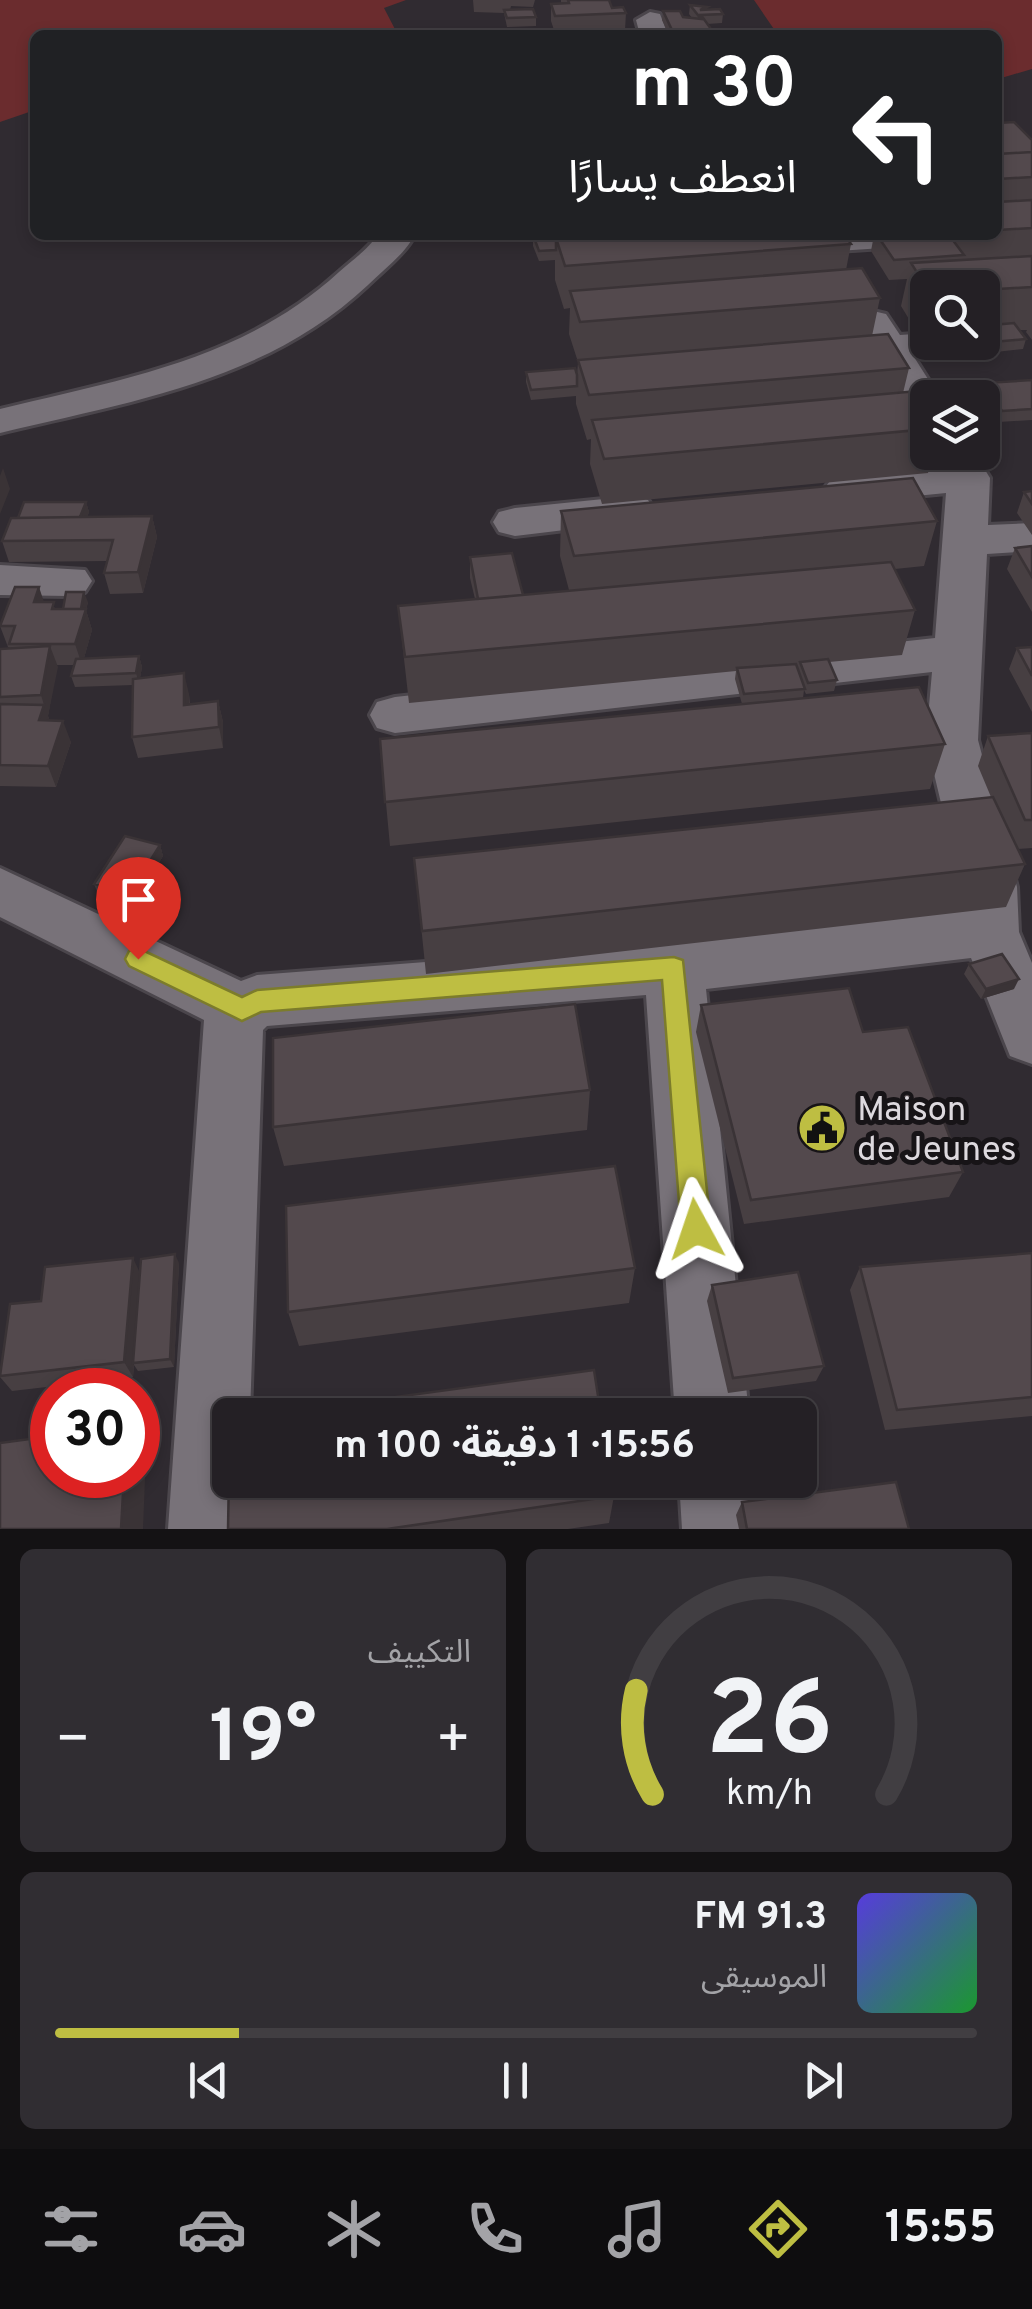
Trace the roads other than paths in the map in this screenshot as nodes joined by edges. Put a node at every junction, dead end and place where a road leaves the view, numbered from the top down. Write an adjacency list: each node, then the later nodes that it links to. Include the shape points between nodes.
1 (394, 240): 9 (street, via 298,324 250,352)
2 (909, 240): 4 (street)
3 (750, 248): 4 (street)
4 (835, 259): 6 (street)
5 (910, 346): 6 (street)
6 (888, 348): 7 (street); 8 (street)
7 (793, 356)
8 (910, 383)
9 (0, 421)
10 (940, 470): 12 (street)
11 (961, 470): 16 (street)
12 (811, 494)
13 (673, 506): 14 (street)
14 (515, 522)
15 (1032, 537): 16 (street)
16 (965, 541): 19 (street)
17 (0, 580): 18 (street)
18 (69, 582)
19 (958, 652): 20 (street); 22 (street, via 952,740)
20 (395, 715)
21 (0, 891): 24 (street)
22 (1004, 900): 23 (street); 25 (street)
23 (674, 968): 24 (street, via 257,1001); 26 (street)
24 (242, 1010): 28 (street, via 232,1025)
25 (1032, 1037)
26 (711, 1398)
27 (718, 1498): 29 (street)
28 (207, 1529)
29 (721, 1529)

